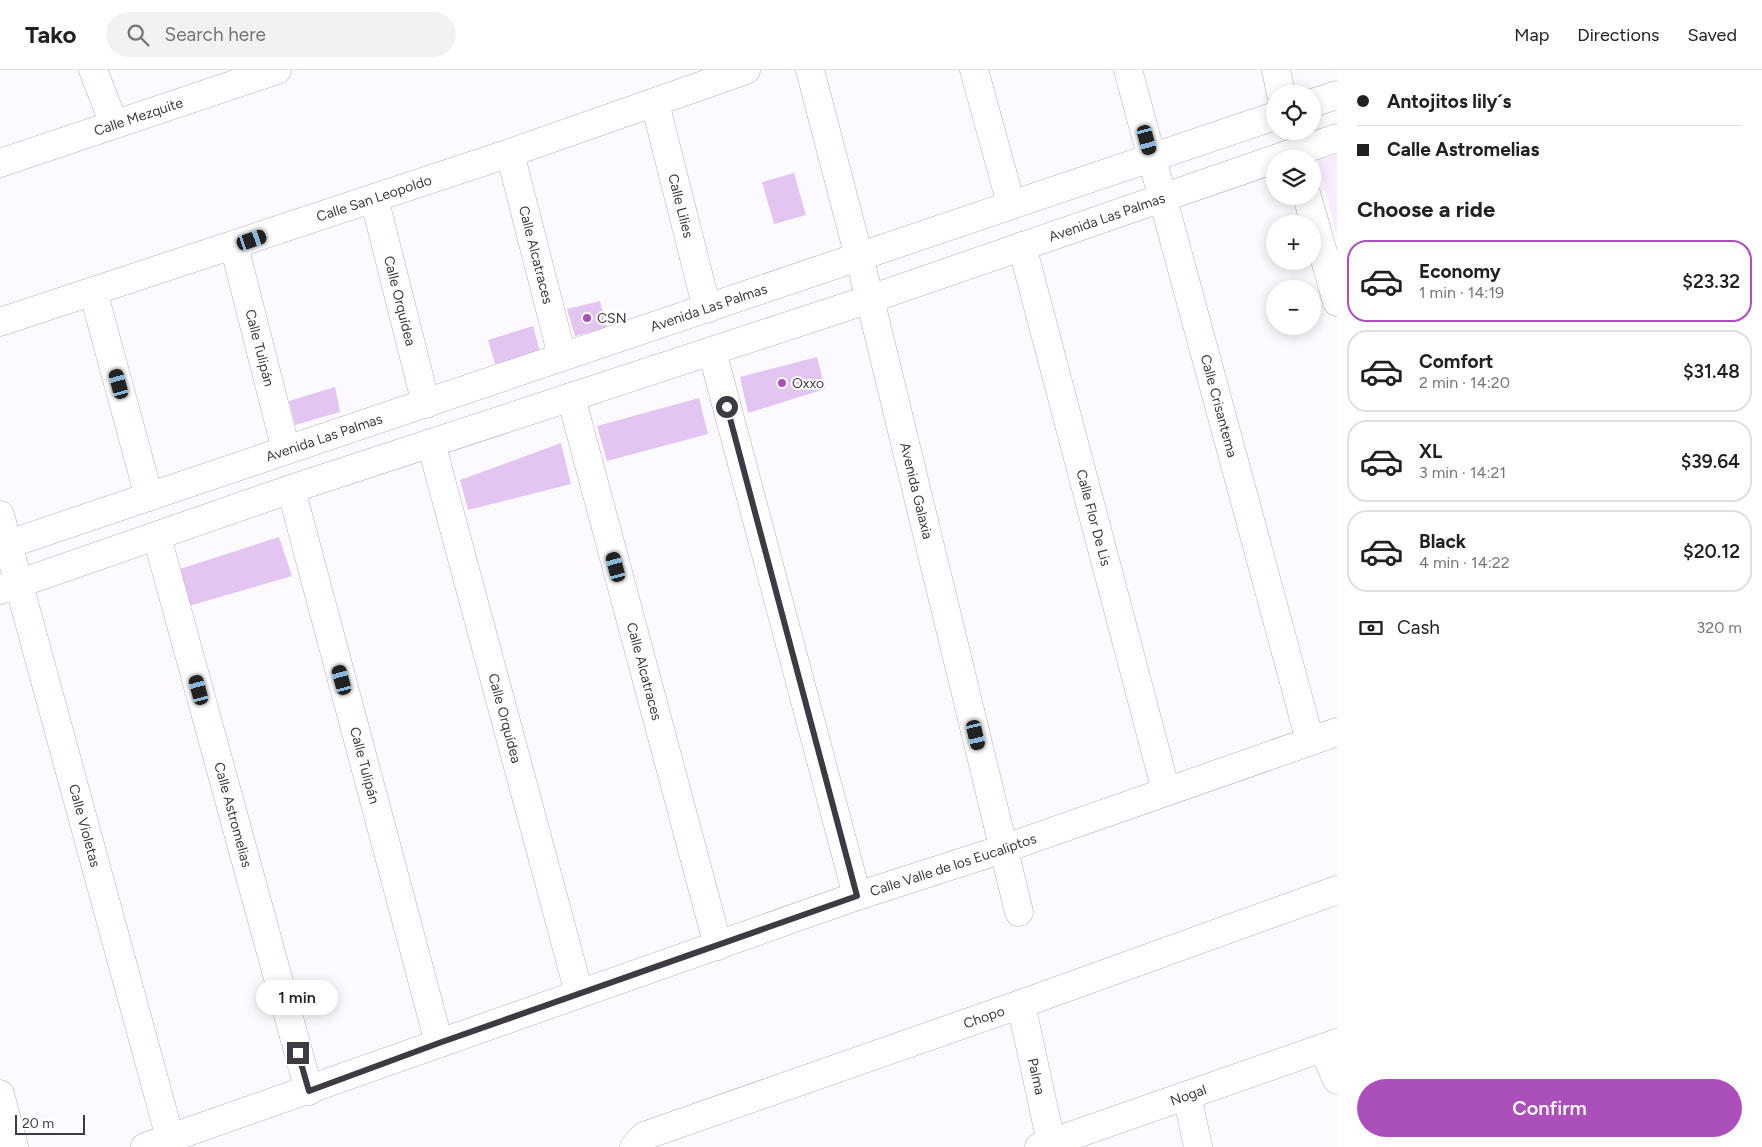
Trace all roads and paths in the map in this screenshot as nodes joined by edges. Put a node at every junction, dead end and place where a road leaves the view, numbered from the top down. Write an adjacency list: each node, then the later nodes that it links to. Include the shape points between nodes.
1 (93, 70): 13 (street)
2 (746, 70): 11 (street, Calle San Leopoldo)
3 (810, 70): 26 (street, Avenida Galaxia)
4 (974, 70): 22 (street)
5 (1128, 70): 17 (street, Calle Crisantema)
6 (1276, 70): 8 (street)
7 (273, 71): 13 (street, Calle Mezquite)
8 (1279, 85)
9 (1337, 96): 10 (street)
10 (1321, 100)
11 (655, 103): 16 (street, Calle San Leopoldo); 30 (street, Calle Lilies)
12 (1266, 119): 17 (street, Avenida Las Palmas)
13 (114, 124): 18 (street, Calle Mezquite)
14 (1337, 138): 15 (street, Avenida Las Palmas)
15 (1304, 150)
16 (510, 153): 21 (street, Calle San Leopoldo); 33 (street, Calle Alcatraces)
17 (1152, 157): 20 (street, Calle Crisantema); 22 (street, Avenida Las Palmas)
18 (0, 163)
19 (1266, 163): 20 (street, Avenida Las Palmas)
20 (1163, 197): 25 (street, Avenida Las Palmas); 45 (street, Calle Crisantema)
21 (374, 198): 24 (street, Calle San Leopoldo); 35 (street, Calle Orquídea)
22 (1011, 204): 26 (street, Avenida Las Palmas)
23 (1310, 205): 29 (street)
24 (234, 246): 27 (street, Calle San Leopoldo); 37 (street, Calle Tulipán)
25 (1022, 246): 28 (street, Avenida Las Palmas); 46 (street, Calle Flor De Lis)
26 (859, 257): 28 (street, Avenida Galaxia); 30 (street, Avenida Las Palmas)
27 (93, 290): 31 (street, Calle San Leopoldo); 39 (street)
28 (870, 299): 32 (street, Avenida Las Palmas); 47 (street, Avenida Galaxia)
29 (1337, 302)
30 (707, 309): 33 (street, Avenida Las Palmas)
31 (0, 322)
32 (712, 351): 34 (street, Avenida Las Palmas); 49 (street)
33 (562, 356): 35 (street, Avenida Las Palmas)
34 (570, 397): 36 (street, Avenida Las Palmas); 51 (street, Calle Alcatraces)
35 (426, 404): 37 (street, Avenida Las Palmas)
36 (430, 443): 38 (street, Avenida Las Palmas); 52 (street, Calle Orquídea)
37 (286, 450): 39 (street, Avenida Las Palmas)
38 (291, 489): 41 (street, Avenida Las Palmas); 54 (street, Calle Tulipán)
39 (150, 497): 42 (street, Avenida Las Palmas)
40 (0, 515): 42 (street, Calle Violetas)
41 (157, 537): 43 (street, Avenida Las Palmas); 57 (street, Calle Astromelias)
42 (4, 545): 43 (street, Calle Violetas)
43 (9, 586): 60 (street, Calle Violetas)
44 (1337, 732): 45 (street, Calle Valle de los Eucaliptos)
45 (1310, 741): 46 (street, Calle Valle de los Eucaliptos)
46 (1166, 791): 47 (street, Calle Valle de los Eucaliptos)
47 (1003, 849): 49 (street, Calle Valle de los Eucaliptos); 50 (street, Avenida Galaxia)
48 (1337, 890): 53 (street, Chopo)
49 (857, 896): 51 (street, Calle Valle de los Eucaliptos)
50 (1020, 912)
51 (718, 946): 52 (street, Calle Valle de los Eucaliptos)
52 (579, 993): 54 (street, Calle Valle de los Eucaliptos)
53 (1021, 1004): 61 (street, Palma); 63 (street, Chopo, via 644,1136)
54 (439, 1043): 57 (street, Calle Valle de los Eucaliptos)
55 (1330, 1046): 56 (street); 59 (street, Nogal)
56 (1337, 1080)
57 (309, 1091): 60 (street, Calle Valle de los Eucaliptos)
58 (0, 1094): 62 (street)
59 (1188, 1095): 61 (street, Nogal); 64 (street)
60 (158, 1143)
61 (1048, 1146)
62 (14, 1147)
63 (634, 1147)
64 (1198, 1147)

